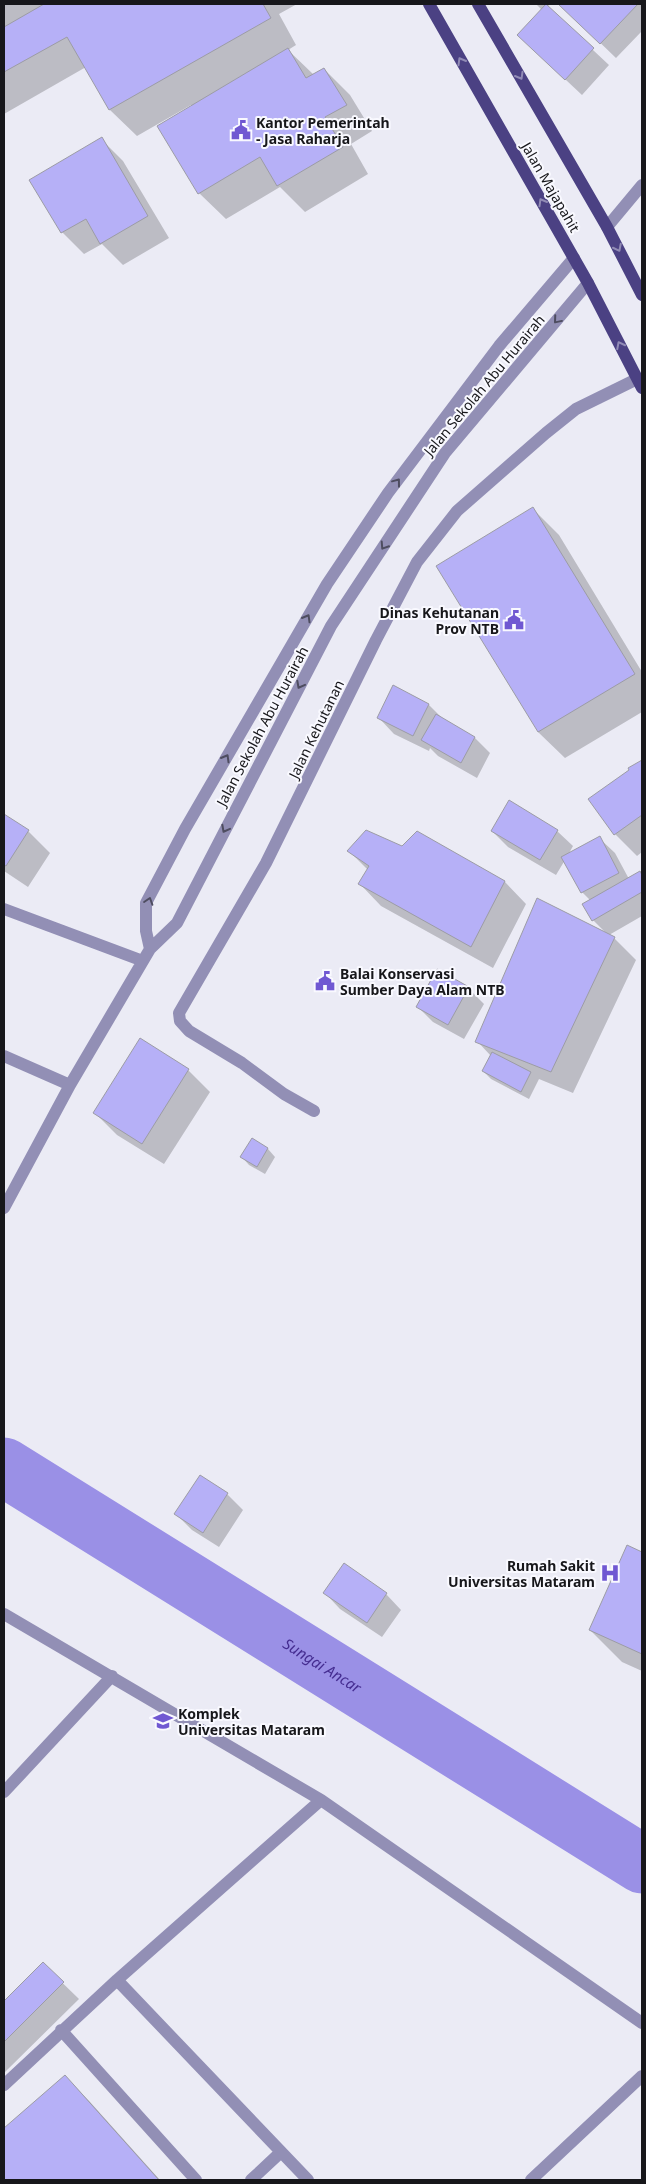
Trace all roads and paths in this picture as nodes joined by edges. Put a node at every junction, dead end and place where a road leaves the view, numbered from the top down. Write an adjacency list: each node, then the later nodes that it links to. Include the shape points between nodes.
1 (429, 4): 5 (main road, Jalan Majapahit, one-way to 1)
2 (478, 4): 4 (main road, Jalan Majapahit, one-way to 4)
3 (642, 184): 4 (street)
4 (607, 227): 7 (main road, Jalan Majapahit, one-way to 7)
5 (574, 258): 6 (main road, Jalan Majapahit); 10 (street, one-way to 5, via 146,903 328,584 383,501 498,346)
6 (588, 283): 8 (main road, Jalan Majapahit, one-way to 6); 10 (street, Jalan Sekolah Abu Hurairah, one-way to 10, via 445,453 331,626 177,923)
7 (642, 295)
8 (640, 384): 14 (street, Jalan Kehutanan, via 576,409 457,512 417,562 266,863 180,1013 180,1021 190,1031)
9 (4, 909): 11 (street)
10 (150, 949): 11 (street, Jalan Sekolah Abu Hurairah)
11 (143, 961): 13 (street, Jalan Sekolah Abu Hurairah)
12 (4, 1056): 13 (street)
13 (70, 1086): 15 (street, Jalan Sekolah Abu Hurairah)
14 (314, 1112)
15 (4, 1208)
16 (4, 1614): 17 (street)
17 (112, 1676): 18 (street); 19 (street)
18 (4, 1792)
19 (321, 1800): 20 (street); 21 (street)
20 (117, 1980): 22 (street); 25 (street)
21 (642, 2023)
22 (61, 2030): 24 (street); 26 (street)
23 (642, 2076): 29 (street)
24 (4, 2085)
25 (281, 2152): 27 (street); 28 (street)
26 (196, 2180)
27 (251, 2180)
28 (308, 2180)
29 (531, 2180)

